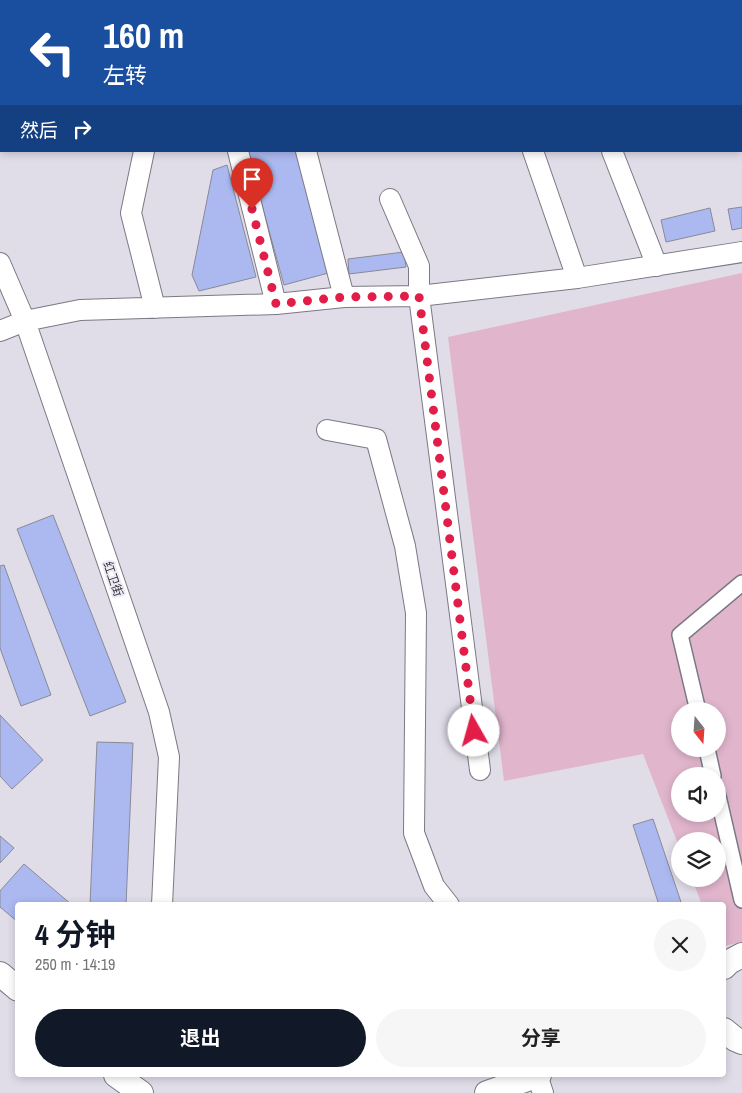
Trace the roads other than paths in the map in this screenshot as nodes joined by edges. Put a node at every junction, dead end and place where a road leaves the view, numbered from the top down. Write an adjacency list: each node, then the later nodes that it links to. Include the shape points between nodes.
1 (144, 152): 14 (street, via 131,213)
2 (238, 152): 13 (street)
3 (306, 152): 12 (street)
4 (533, 152): 10 (street)
5 (612, 152): 9 (street)
6 (390, 199): 11 (street, via 419,266)
7 (742, 252): 9 (street)
8 (0, 263): 15 (street, 红卫街)
9 (657, 266): 10 (street)
10 (577, 278): 11 (street)
11 (419, 296): 12 (street); 20 (street)
12 (344, 297): 13 (street)
13 (276, 304): 14 (street)
14 (155, 308): 15 (street, via 80,310)
15 (25, 321): 16 (street); 23 (street, 红卫街, via 159,712 169,756)
16 (0, 332)
17 (327, 430): 24 (street, via 376,439 405,546 416,613 414,833 434,886)
18 (742, 583): 19 (street, via 680,635)
19 (696, 702)
20 (480, 770)
21 (724, 822): 22 (street)
22 (742, 900)
23 (162, 902)
24 (447, 902)
25 (742, 955): 26 (street)
26 (726, 965)
27 (0, 974): 28 (street)
28 (15, 986)
29 (726, 1032): 30 (street)
30 (742, 1042)
31 (119, 1077): 33 (street)
32 (539, 1080): 34 (street)
33 (141, 1093)
34 (487, 1093)

